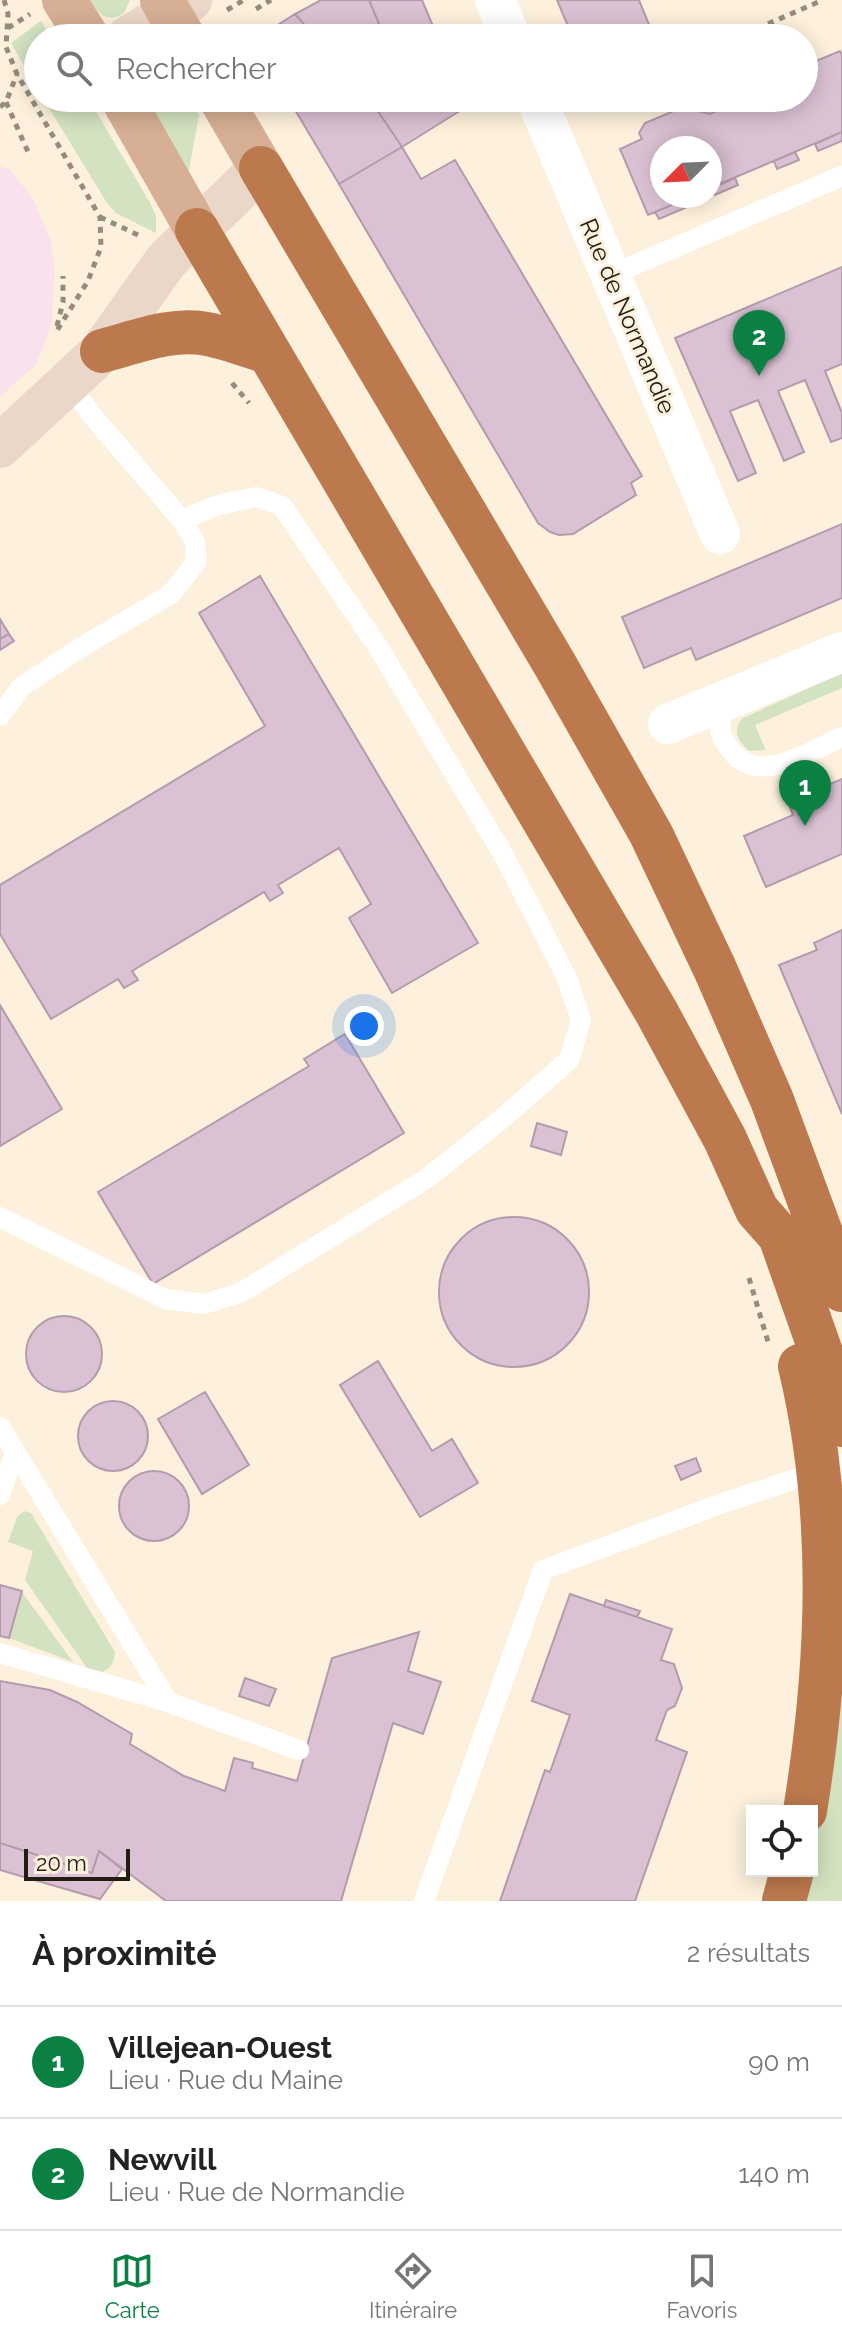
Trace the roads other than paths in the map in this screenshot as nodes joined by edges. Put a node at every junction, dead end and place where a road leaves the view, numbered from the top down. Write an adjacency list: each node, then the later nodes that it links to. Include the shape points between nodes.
1 (64, 0): 4 (main road)
2 (495, 0): 6 (street)
3 (186, 12): 5 (street)
4 (79, 24)
5 (159, 24)
6 (505, 24)
7 (130, 112): 12 (main road)
8 (228, 112): 10 (main road)
9 (542, 112): 13 (street, Rue de Normandie)
10 (261, 168): 12 (street); 27 (highway, via 651,834 772,1100)
11 (842, 176): 13 (lane)
12 (197, 230): 14 (street, via 166,261); 15 (highway)
13 (611, 275): 19 (street, Rue de Normandie)
14 (102, 351): 15 (highway, via 170,333 206,333); 16 (street)
15 (268, 352): 25 (highway, via 657,1013)
16 (68, 383): 17 (street); 18 (lane)
17 (0, 446)
18 (182, 520): 22 (lane, via 195,542 196,562 171,594 21,687); 26 (lane, via 256,497 282,506 378,647 503,854 567,978 581,1020 569,1060 497,1123 426,1179 240,1293 204,1304 165,1299)
19 (720, 534)
20 (842, 652): 21 (street)
21 (723, 701): 23 (street); 24 (lane, via 721,732 738,759 753,767 772,767)
22 (0, 716)
23 (668, 724)
24 (842, 737)
25 (757, 1210): 28 (highway, via 780,1236); 31 (highway, via 760,1244)
26 (0, 1217)
27 (842, 1290)
28 (842, 1425)
29 (0, 1427): 30 (lane)
30 (15, 1453): 32 (lane); 34 (lane)
31 (830, 1468): 36 (highway, via 823,1502 820,1700); 38 (lane, via 543,1570)
32 (0, 1495)
33 (0, 1653): 34 (lane)
34 (168, 1702): 35 (lane)
35 (299, 1750)
36 (806, 1805)
37 (790, 1877): 39 (highway)
38 (424, 1901)
39 (784, 1901)

